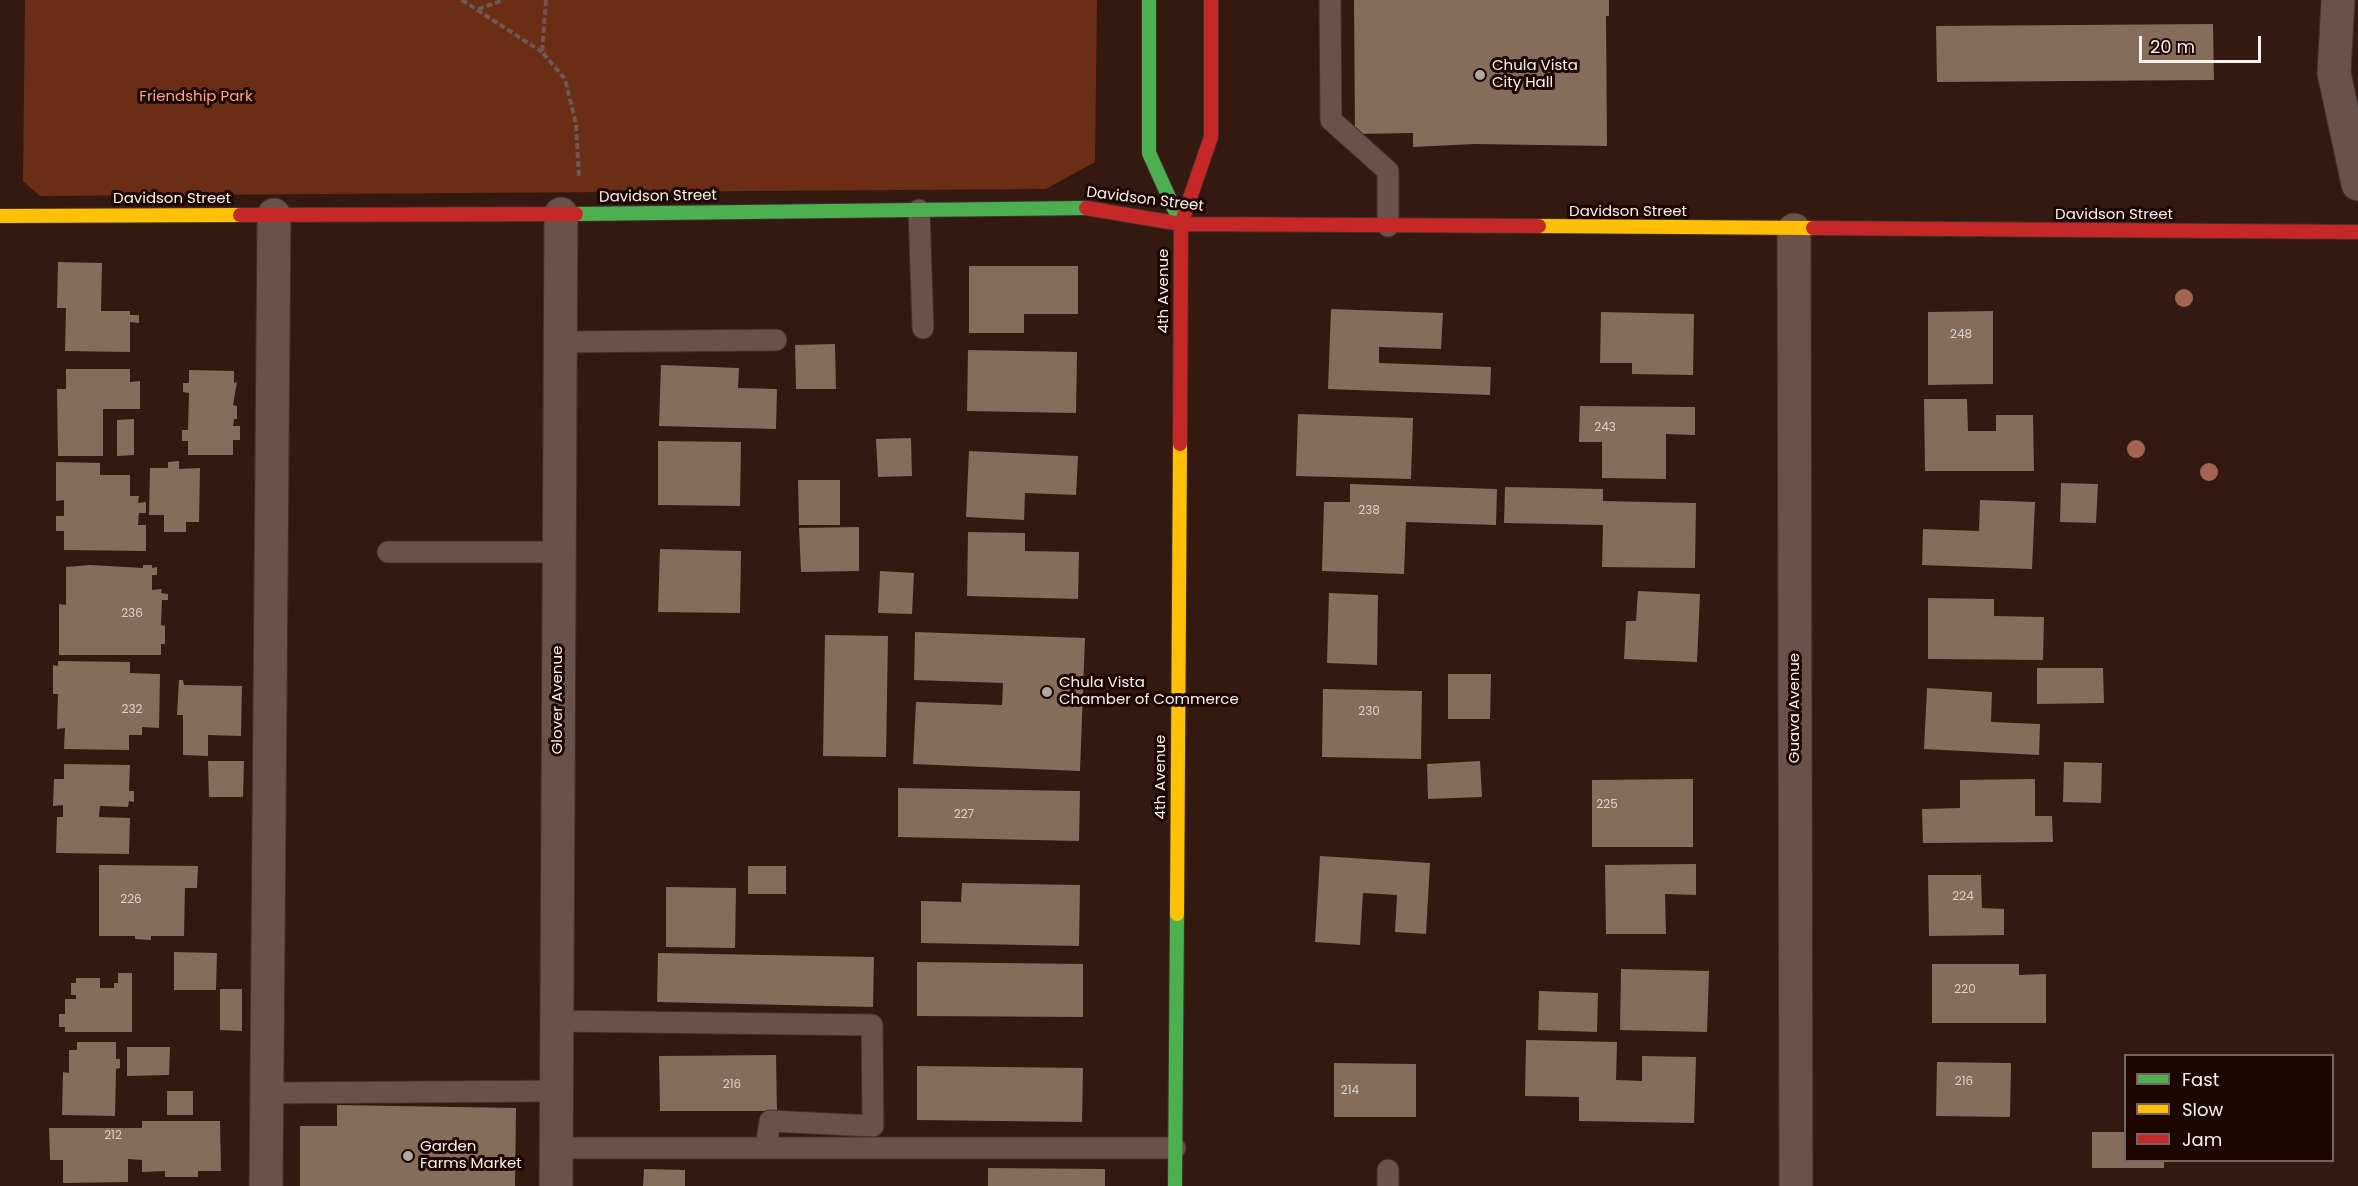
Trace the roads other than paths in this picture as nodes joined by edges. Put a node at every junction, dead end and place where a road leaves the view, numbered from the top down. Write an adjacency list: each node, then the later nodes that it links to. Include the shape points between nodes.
1 (1149, 0): 10 (street, 4th Avenue, via 1149,153)
2 (1211, 0): 10 (street, 4th Avenue, via 1211,137)
3 (1330, 0): 11 (lane, via 1331,120 1388,171)
4 (2338, 0): 5 (street, via 2334,73)
5 (2358, 183)
6 (919, 210): 7 (street, Davidson Street); 10 (street, Davidson Street, via 1090,208); 14 (lane)
7 (570, 214): 8 (street, Davidson Street); 16 (street, Glover Avenue)
8 (274, 215): 9 (street, Davidson Street); 21 (street)
9 (0, 216)
10 (1181, 225): 11 (street, Davidson Street); 24 (street, 4th Avenue)
11 (1388, 226): 12 (street, Davidson Street)
12 (1794, 230): 13 (street, Davidson Street); 28 (street, Guava Avenue)
13 (2358, 232)
14 (923, 328)
15 (776, 340): 16 (lane)
16 (560, 342): 18 (street, Glover Avenue)
17 (388, 552): 18 (lane)
18 (559, 552): 19 (street, Glover Avenue)
19 (557, 1022): 20 (street, Glover Avenue); 22 (lane, via 872,1025 873,1126 770,1120)
20 (557, 1091): 21 (lane); 23 (street, Glover Avenue)
21 (267, 1093): 25 (street)
22 (766, 1147): 23 (lane); 24 (lane)
23 (556, 1148): 26 (street, Glover Avenue)
24 (1175, 1148): 27 (street, 4th Avenue)
25 (266, 1186)
26 (556, 1186)
27 (1175, 1186)
28 (1796, 1186)

